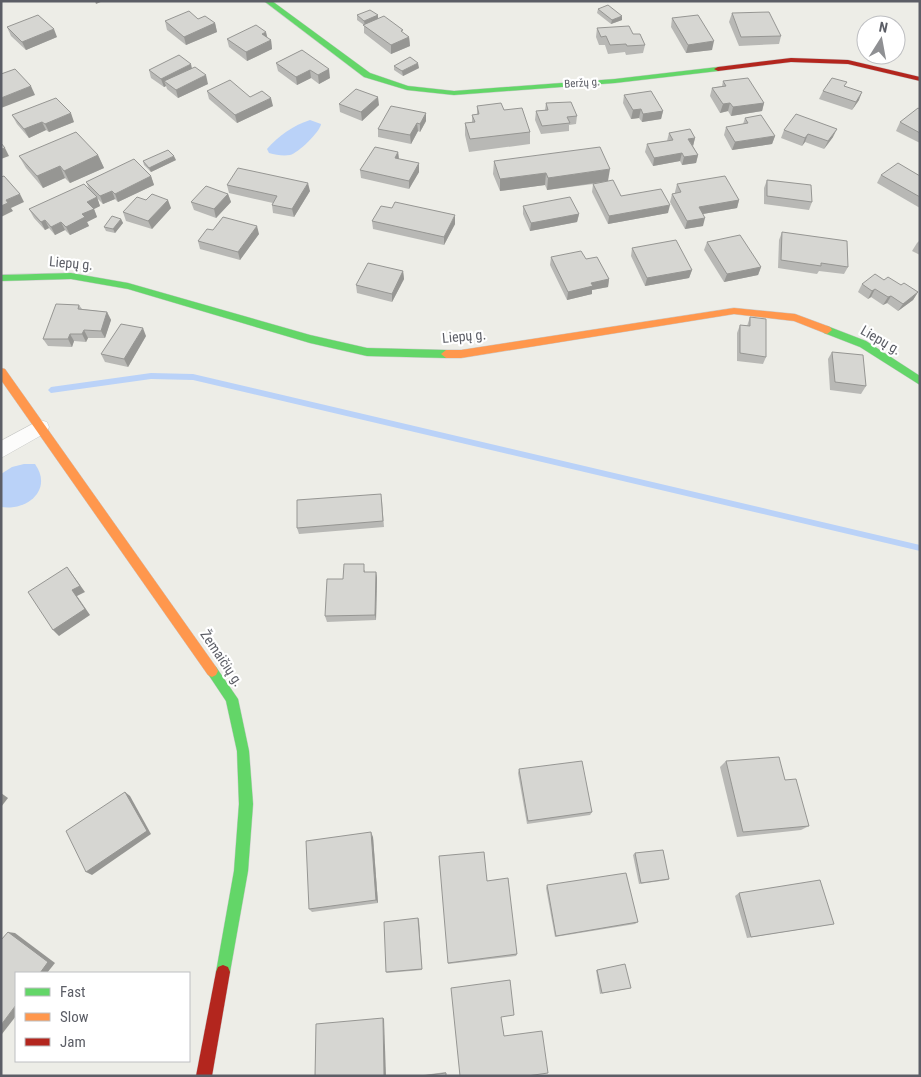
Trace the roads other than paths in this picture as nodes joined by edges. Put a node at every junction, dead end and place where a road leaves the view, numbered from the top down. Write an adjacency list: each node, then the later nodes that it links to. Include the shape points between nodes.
1 (267, 1): 2 (street, Beržų g., via 367,75 407,88 454,92 606,81 791,60 848,62)
2 (920, 79)
3 (1, 278): 5 (street, Liepų g., via 71,276 128,286 310,339 368,352 461,354 734,311 794,318 854,340)
4 (1, 372): 6 (street, Žemaičių g.)
5 (920, 381)
6 (40, 427): 7 (street); 8 (street, Žemaičių g., via 232,699 242,751 246,804 241,872)
7 (1, 450)
8 (204, 1076)

